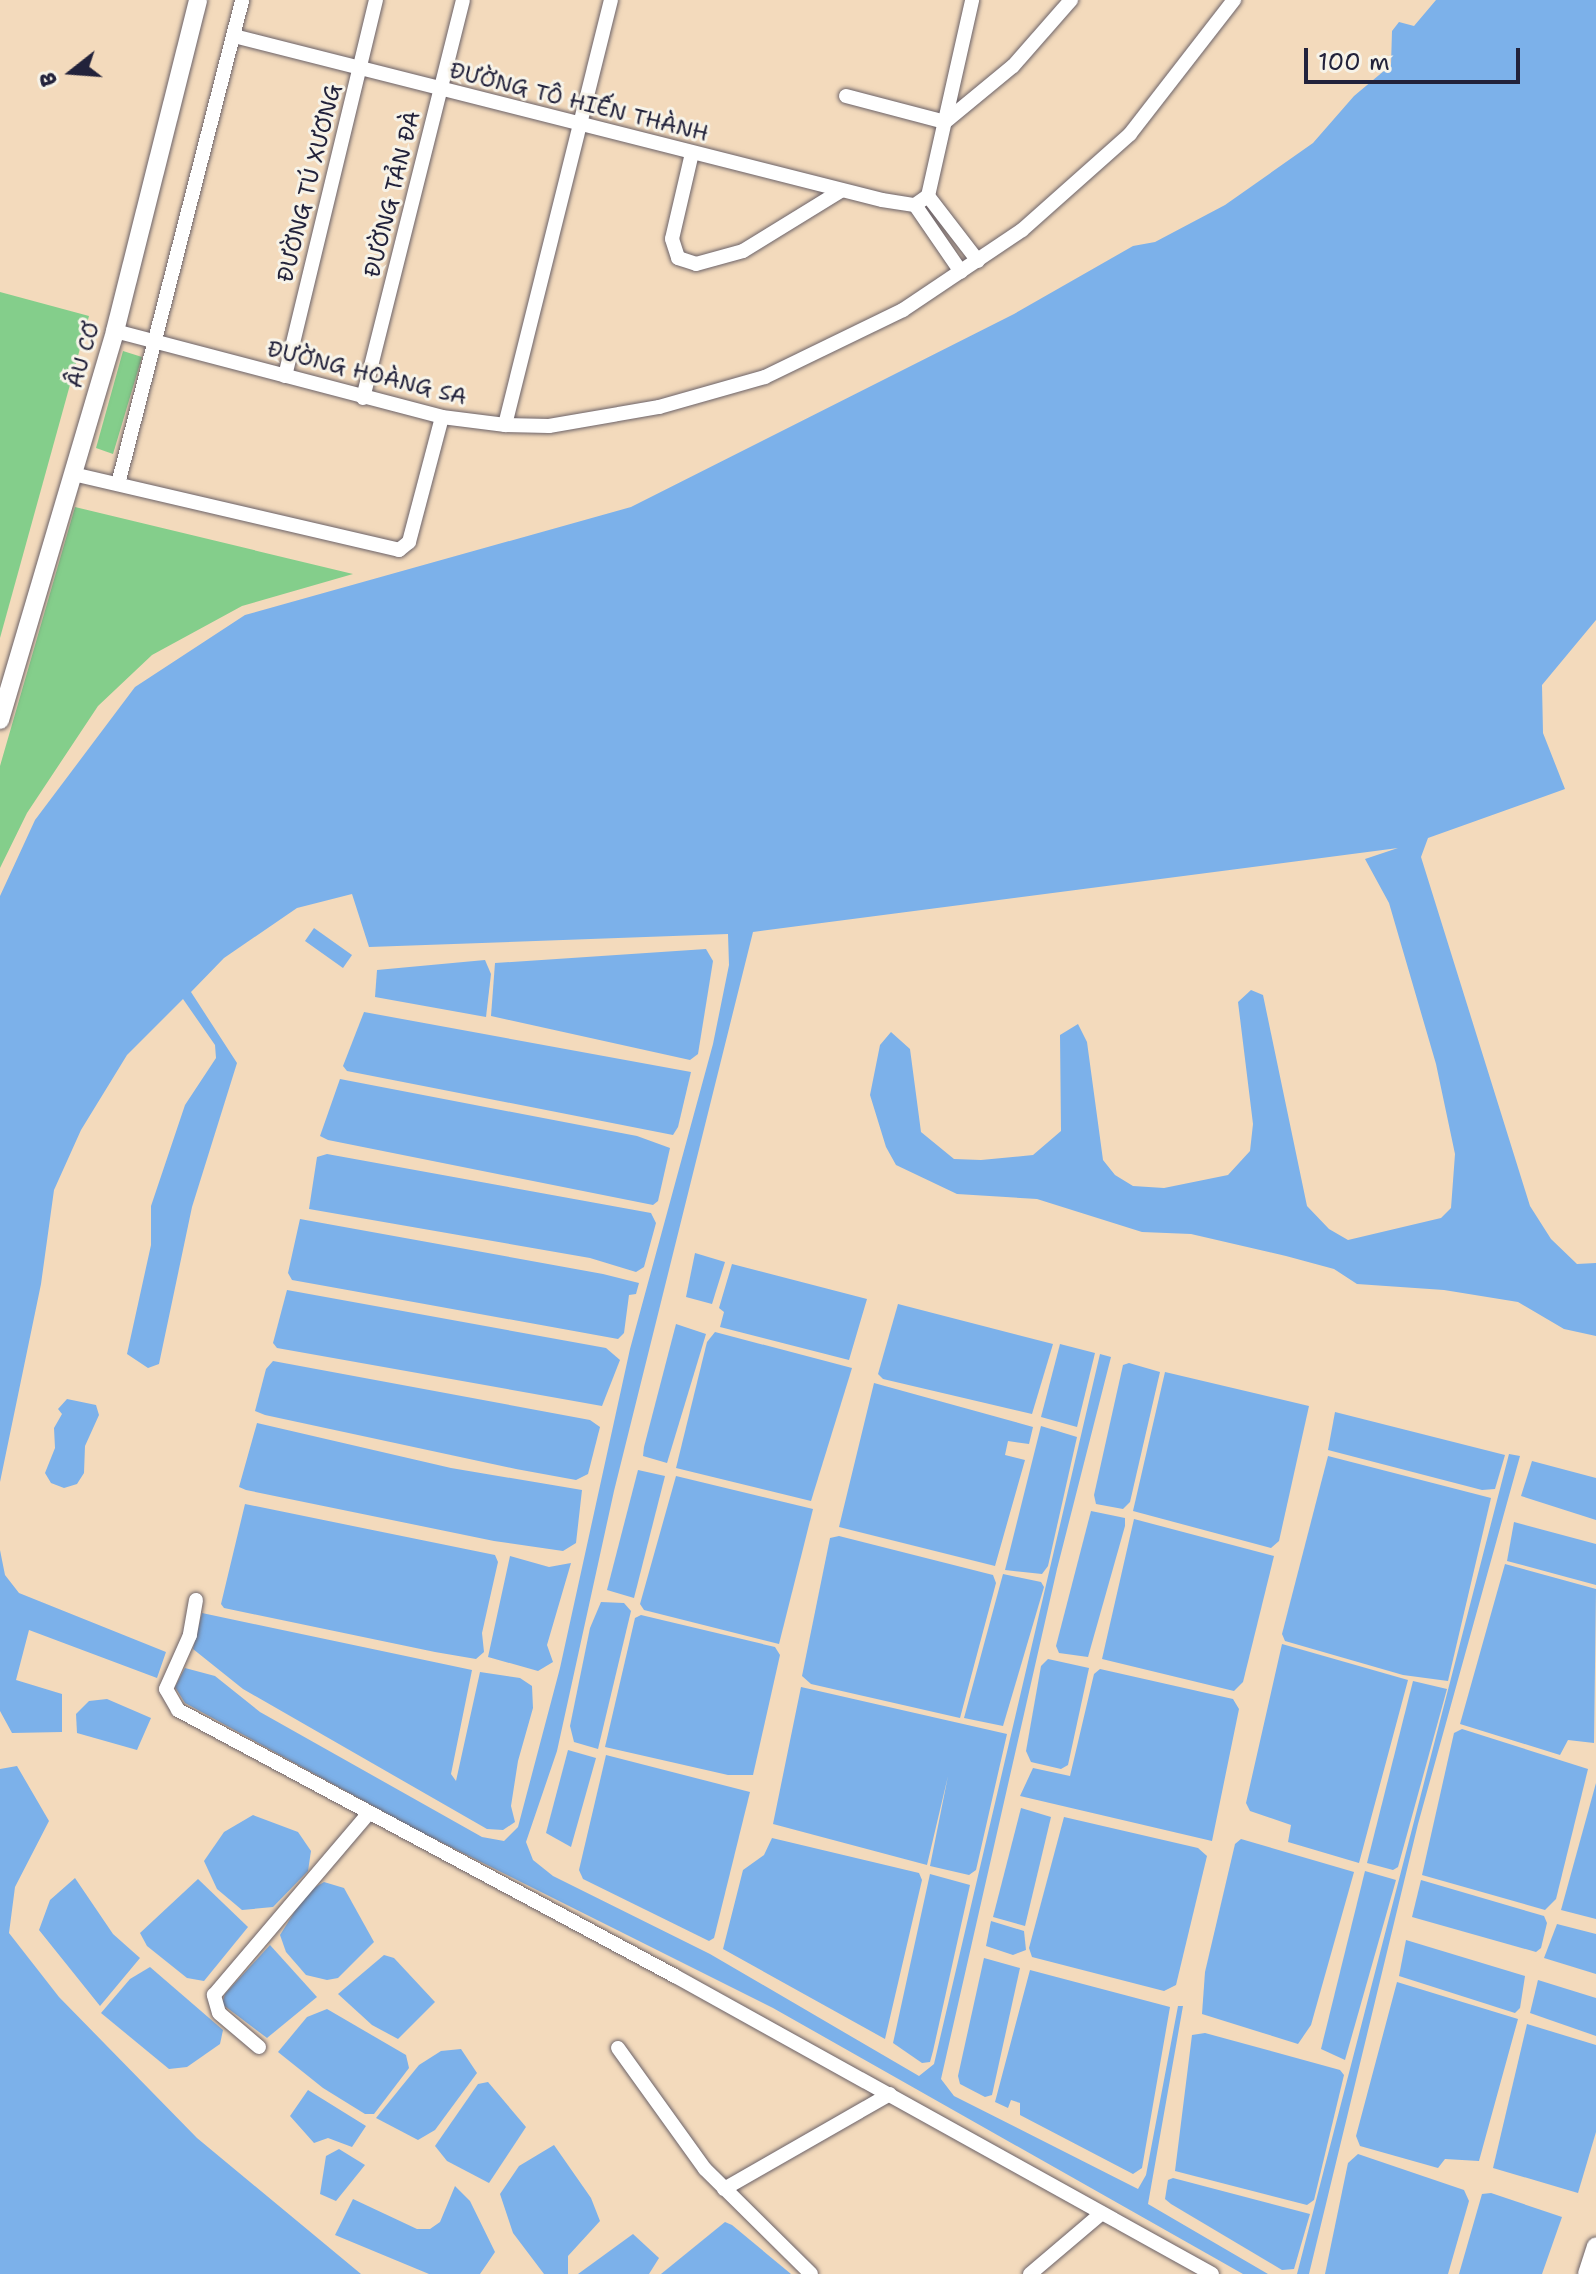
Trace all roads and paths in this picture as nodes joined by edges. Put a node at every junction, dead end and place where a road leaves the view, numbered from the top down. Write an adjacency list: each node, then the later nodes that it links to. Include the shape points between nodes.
1 (198, 0): 21 (main road, ÂU CƠ)
2 (242, 0): 9 (street)
3 (376, 0): 10 (street, ĐƯỜNG TÚ XƯƠNG)
4 (463, 0): 11 (street, ĐƯỜNG TẢN ĐÀ)
5 (611, 0): 14 (street)
6 (972, 0): 13 (street)
7 (1071, 0): 13 (street, via 1013,66)
8 (1234, 0): 19 (street, ĐƯỜNG HOÀNG SA, via 1130,134 1022,230)
9 (234, 36): 10 (street, ĐƯỜNG TÔ HIẾN THÀNH); 22 (street)
10 (359, 70): 11 (street, ĐƯỜNG TÔ HIẾN THÀNH); 23 (street, ĐƯỜNG TÚ XƯƠNG)
11 (440, 90): 14 (street, ĐƯỜNG TÔ HIẾN THÀNH); 24 (street, ĐƯỜNG TẢN ĐÀ)
12 (846, 96): 13 (street)
13 (945, 122): 17 (street)
14 (580, 125): 15 (street, ĐƯỜNG TÔ HIẾN THÀNH); 26 (street)
15 (692, 153): 16 (street, ĐƯỜNG TÔ HIẾN THÀNH); 16 (street, via 672,239 678,258 696,264 743,251)
16 (842, 190): 18 (street, ĐƯỜNG TÔ HIẾN THÀNH)
17 (928, 196): 18 (street); 19 (street)
18 (915, 205): 20 (street)
19 (978, 261): 20 (street, ĐƯỜNG HOÀNG SA)
20 (961, 272): 26 (street, ĐƯỜNG HOÀNG SA, via 903,310 765,377 659,407 549,426)
21 (115, 331): 22 (street, ĐƯỜNG HOÀNG SA); 27 (main road, ÂU CƠ)
22 (154, 344): 23 (street, ĐƯỜNG HOÀNG SA); 28 (street)
23 (285, 376): 24 (street, ĐƯỜNG HOÀNG SA)
24 (363, 398): 25 (street, ĐƯỜNG HOÀNG SA)
25 (442, 417): 26 (street, ĐƯỜNG HOÀNG SA); 28 (street, via 409,542 399,550)
26 (505, 425)
27 (73, 474): 28 (street); 29 (main road, ÂU CƠ)
28 (118, 484)
29 (0, 720)
30 (196, 1600): 31 (street, via 190,1635 166,1689 169,1700 178,1710)
31 (369, 1813): 32 (street, via 214,1995 219,2013); 34 (street)
32 (259, 2047)
33 (618, 2048): 35 (street)
34 (890, 2094): 35 (street); 36 (street)
35 (724, 2189): 38 (street)
36 (1102, 2213): 39 (street); 40 (street)
37 (1596, 2246): 41 (main road)
38 (811, 2274)
39 (1030, 2274)
40 (1212, 2274)
41 (1587, 2274)

